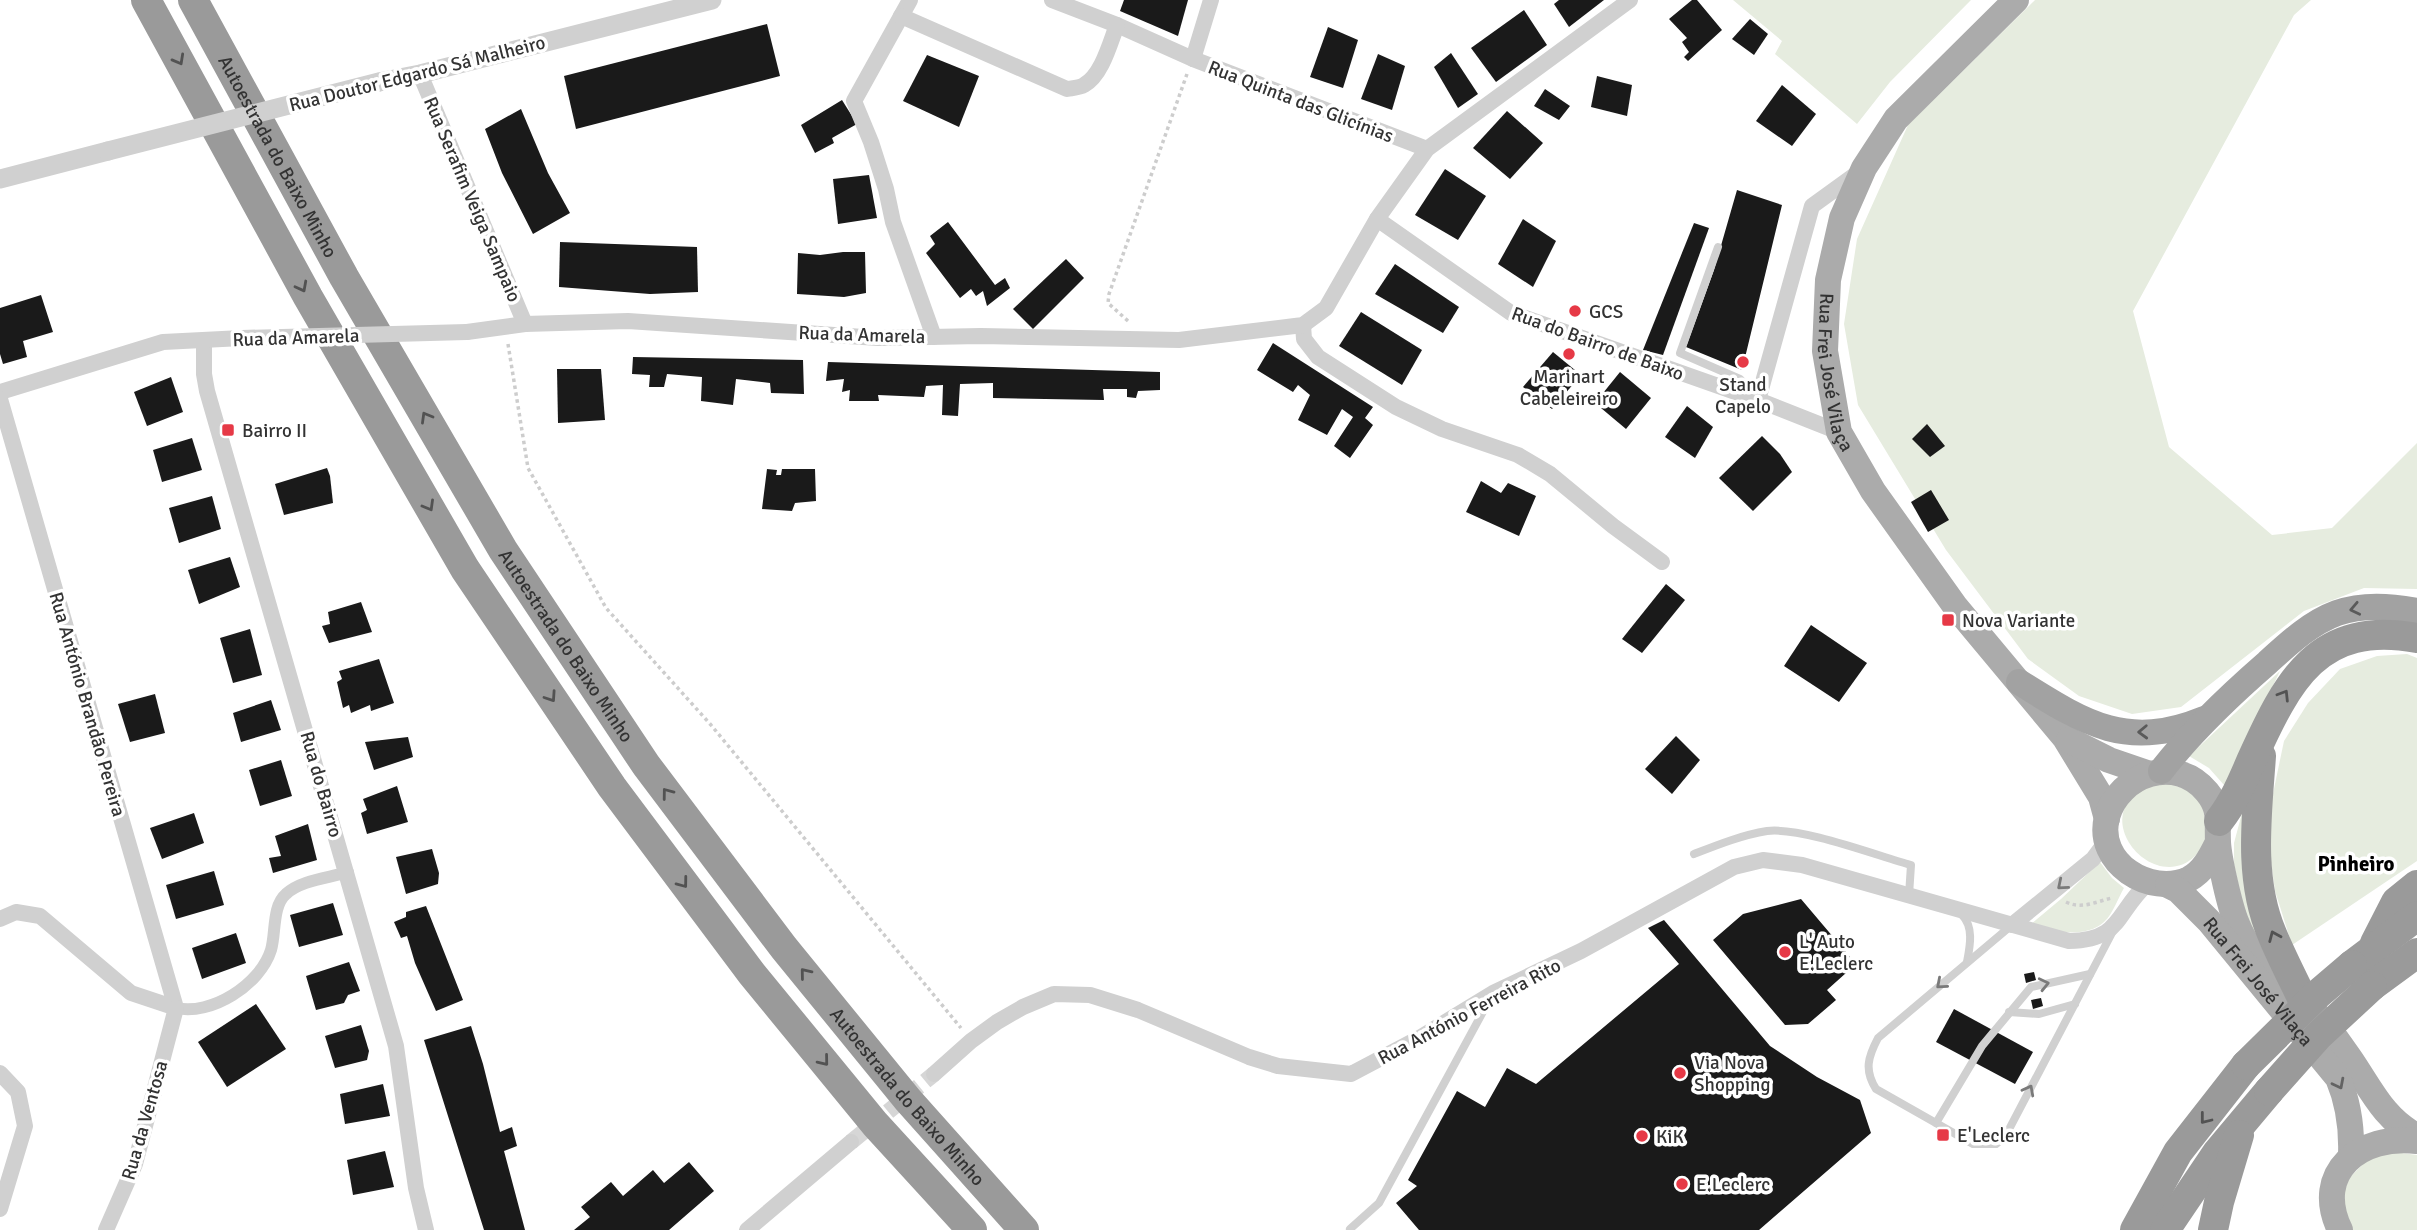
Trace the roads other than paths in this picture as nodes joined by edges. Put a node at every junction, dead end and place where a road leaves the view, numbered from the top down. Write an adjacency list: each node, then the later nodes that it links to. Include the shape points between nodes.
1 (146, 0): 67 (highway, Autoestrada do Baixo Minho, one-way to 67, via 308,297 465,569 596,764 752,974 875,1124)
2 (193, 0): 68 (highway, Autoestrada do Baixo Minho, one-way to 2, via 908,1100 800,968 646,765 503,550 344,276)
3 (712, 0): 12 (street, Rua Doutor Edgardo Sá Malheiro)
4 (910, 0): 9 (street)
5 (1052, 0): 10 (street)
6 (1211, 0): 11 (street, Rua Quinta das Glicínias)
7 (1630, 0): 13 (street)
8 (2016, 0): 14 (main road, Rua Frei José Vilaça, via 1896,119)
9 (901, 16): 10 (street, via 1067,89 1090,80); 20 (street, via 853,102 871,142 893,222)
10 (1117, 25): 11 (street)
11 (1193, 59): 13 (street, Rua Quinta das Glicínias)
12 (420, 74): 15 (street, Rua Doutor Edgardo Sá Malheiro, bridge); 18 (street, Rua Serafim Veiga Sampaio)
13 (1427, 149): 16 (street)
14 (1864, 168): 24 (street, via 1812,206); 25 (main road, Rua Frei José Vilaça, via 1842,218 1828,280 1825,351)
15 (0, 179)
16 (1377, 219): 19 (street, via 1326,308); 24 (street, Rua do Bairro de Baixo, via 1511,313)
17 (1718, 247): 24 (lane, via 1680,353 1740,379)
18 (525, 324): 20 (street, Rua da Amarela, via 628,321 878,338); 21 (street, Rua da Amarela, bridge, via 467,332)
19 (1303, 325): 20 (street, Rua da Amarela, via 1179,340); 26 (street, via 1304,339 1318,357 1396,407 1539,467)
20 (934, 337)
21 (204, 342): 22 (street, Rua da Amarela, via 163,342); 37 (street, Rua do Bairro, via 207,391)
22 (0, 392)
23 (0, 399): 53 (street, Rua António Brandão Pereira)
24 (1758, 400): 25 (street, Rua do Bairro de Baixo)
25 (1839, 432): 29 (main road, Rua Frei José Vilaça, via 1873,491 1955,606)
26 (1662, 562)
27 (2417, 611): 30 (highway, one-way to 30, via 2367,607 2319,622)
28 (2417, 638): 32 (highway, one-way to 28, via 2289,686 2316,657 2350,639 2374,634)
29 (2018, 682): 30 (highway, one-way to 29, via 2168,730 2120,732 2081,719); 31 (main road, Rua Frei José Vilaça)
30 (2208, 717): 33 (highway)
31 (2065, 737): 33 (main road, Rua Frei José Vilaça, via 2109,760); 34 (main road, Rua Frei José Vilaça, via 2101,797)
32 (2262, 739): 35 (highway); 51 (highway, one-way to 32, via 2271,933 2259,882 2256,824)
33 (2154, 772): 34 (main road, via 2128,783 2114,799); 35 (main road, Rua Frei José Vilaça, via 2177,773 2206,790 2215,804)
34 (2107, 830): 38 (main road, Rua Frei José Vilaça, via 2122,867); 44 (street, one-way to 44, via 2093,859)
35 (2219, 831): 38 (main road, via 2208,863 2190,878); 51 (main road, Rua Frei José Vilaça, via 2237,924 2272,975)
36 (1694, 854): 40 (lane, via 1769,831 1801,834 1911,865)
37 (348, 872): 53 (street, via 295,887 285,895 279,902 271,949 255,977 211,1005 197,1010); 65 (street, Rua do Bairro, via 396,1046)
38 (2158, 884): 45 (street, via 2127,906); 61 (main road, Rua Frei José Vilaça, one-way to 61, via 2178,890 2209,921 2337,1078 2350,1117)
39 (2417, 885): 48 (highway, via 2396,902)
40 (1909, 895): 41 (street, Rua António Ferreira Rito); 50 (street, Rua António Ferreira Rito, via 1802,865 1763,860 1734,867 1581,951)
41 (1954, 908): 44 (street, Rua António Ferreira Rito); 47 (lane, via 1968,921)
42 (2417, 916): 48 (highway)
43 (0, 919): 53 (street, via 16,912 40,916 131,992)
44 (2012, 925): 45 (street, Rua António Ferreira Rito, via 2069,941 2091,941); 47 (lane)
45 (2114, 929): 49 (lane)
46 (2417, 953): 48 (highway)
47 (1967, 962): 58 (lane, one-way to 58, via 1878,1038 1868,1057 1869,1077 1876,1089)
48 (2365, 967): 57 (highway, bridge, via 2318,1036); 69 (highway, one-way to 69, bridge, via 2318,993 2246,1065 2178,1152)
49 (2090, 974): 52 (lane); 54 (lane, one-way to 49, via 2031,987)
50 (1493, 993): 56 (street, Rua António Ferreira Rito, via 1351,1074 1278,1066 1138,1010 1090,995 1054,995 1023,1007 971,1041); 63 (lane, via 1379,1203)
51 (2302, 999): 59 (main road, Rua Frei José Vilaça, via 2349,1056 2376,1101)
52 (2075, 1004): 54 (lane, via 2039,1014); 58 (lane, one-way to 52, via 1973,1144 1996,1144 2005,1137)
53 (176, 1008): 64 (street, Rua da Ventosa, via 135,1164)
54 (2009, 1012): 58 (lane, via 1982,1046)
55 (0, 1073): 62 (street, via 18,1092 25,1126)
56 (934, 1073)
57 (2244, 1121): 70 (highway, via 2203,1171); 71 (highway)
58 (1936, 1124)
59 (2417, 1138): 61 (main road, Rua Frei José Vilaça, via 2382,1141)
60 (851, 1142): 66 (street)
61 (2351, 1155): 72 (main road, Rua Frei José Vilaça, via 2333,1191)
62 (0, 1209)
63 (1350, 1229)
64 (106, 1230)
65 (426, 1230)
66 (747, 1230)
67 (972, 1230)
68 (1024, 1230)
69 (2135, 1230)
70 (2165, 1230)
71 (2213, 1230)
72 (2340, 1230)

